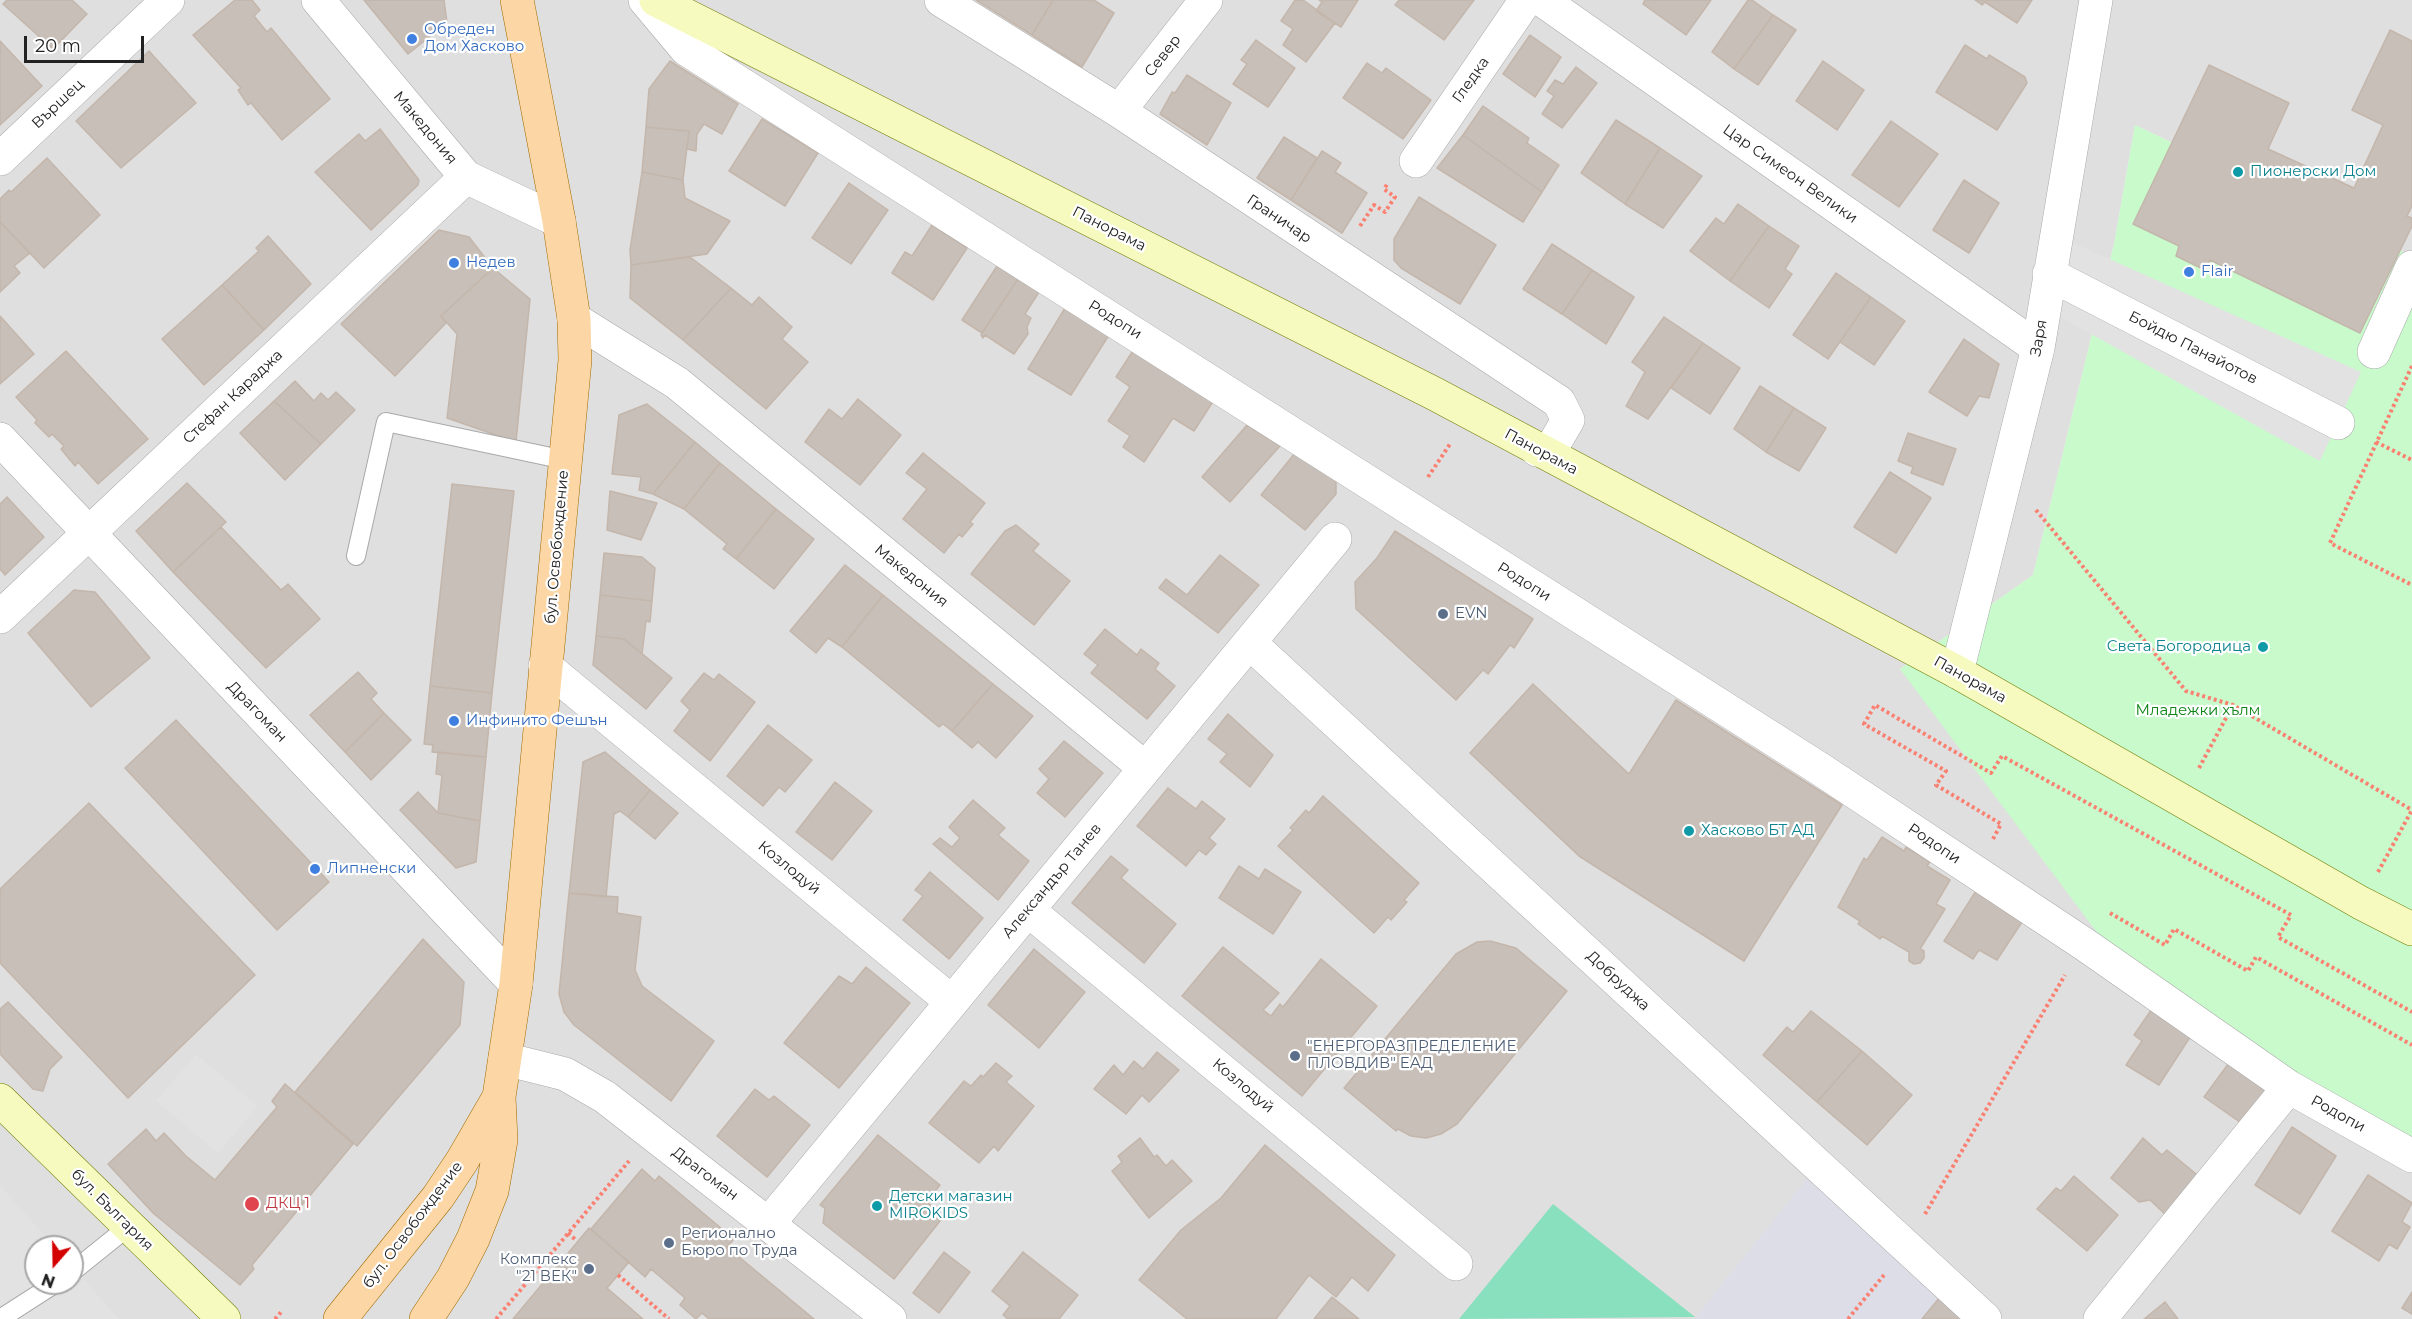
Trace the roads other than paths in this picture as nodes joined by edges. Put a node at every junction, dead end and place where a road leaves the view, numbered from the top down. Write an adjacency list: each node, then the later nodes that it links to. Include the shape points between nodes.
1 (168, 0): 12 (street, Вършец)
2 (318, 0): 14 (street, Македония)
3 (517, 0): 15 (main road, бул. Освобождение)
4 (645, 0): 38 (street, Родопи, via 686,49 1810,762 2084,944)
5 (656, 0): 23 (street, Панорама, via 1352,351)
6 (941, 0): 11 (street, Граничар)
7 (1206, 0): 11 (street, Север)
8 (1526, 0): 13 (street, Гледка)
9 (1542, 0): 19 (street, Цар Симеон Велики)
10 (2096, 0): 17 (street, Заря)
11 (1119, 111): 23 (street, Граничар, via 1559,402 1568,420 1551,449)
12 (0, 159)
13 (1416, 161)
14 (466, 177): 15 (street, Македония); 25 (street, Стефан Караджа)
15 (559, 221): 18 (main road, бул. Освобождение)
16 (2412, 267): 20 (street)
17 (2049, 274): 19 (street, Заря); 21 (street, Бойдю Панайотов)
18 (574, 319): 24 (main road, бул. Освобождение, via 575,360); 32 (street, Македония, via 677,383)
19 (2038, 348): 31 (street, Заря)
20 (2374, 352)
21 (2338, 423)
22 (0, 438): 25 (street, Драгоман)
23 (1537, 450): 31 (street, Панорама)
24 (565, 460): 27 (lane, via 386,422); 30 (main road, бул. Освобождение)
25 (88, 534): 28 (street, Стефан Караджа); 35 (street, Драгоман)
26 (1335, 539): 29 (street, Александър Танев)
27 (356, 556)
28 (0, 617)
29 (1250, 644): 32 (street, Александър Танев); 52 (street, Добруджа)
30 (545, 666): 35 (main road, бул. Освобождение); 36 (street, Козлодуй)
31 (1957, 672): 34 (street, Панорама)
32 (1145, 768): 33 (street, Александър Танев)
33 (1028, 910): 36 (street, Александър Танев); 45 (street, Козлодуй)
34 (2412, 929)
35 (516, 984): 37 (main road, бул. Освобождение)
36 (952, 1002): 42 (street, Александър Танев)
37 (505, 1059): 39 (main road, бул. Освобождение); 42 (street, Драгоман, via 565,1074 605,1097)
38 (2289, 1087): 41 (street, Родопи); 53 (street)
39 (499, 1097): 49 (main road, бул. Освобождение, via 438,1197); 50 (main road, бул. Освобождение, via 501,1140 492,1191 453,1278)
40 (0, 1100): 43 (street, бул. България)
41 (2412, 1156)
42 (769, 1222): 51 (street, Драгоман)
43 (128, 1227): 44 (lane); 48 (street, бул. България)
44 (84, 1262)
45 (1456, 1264)
46 (37, 1295): 47 (lane)
47 (0, 1319)
48 (225, 1319)
49 (340, 1319)
50 (426, 1319)
51 (890, 1319)
52 (1986, 1319)
53 (2100, 1319)

